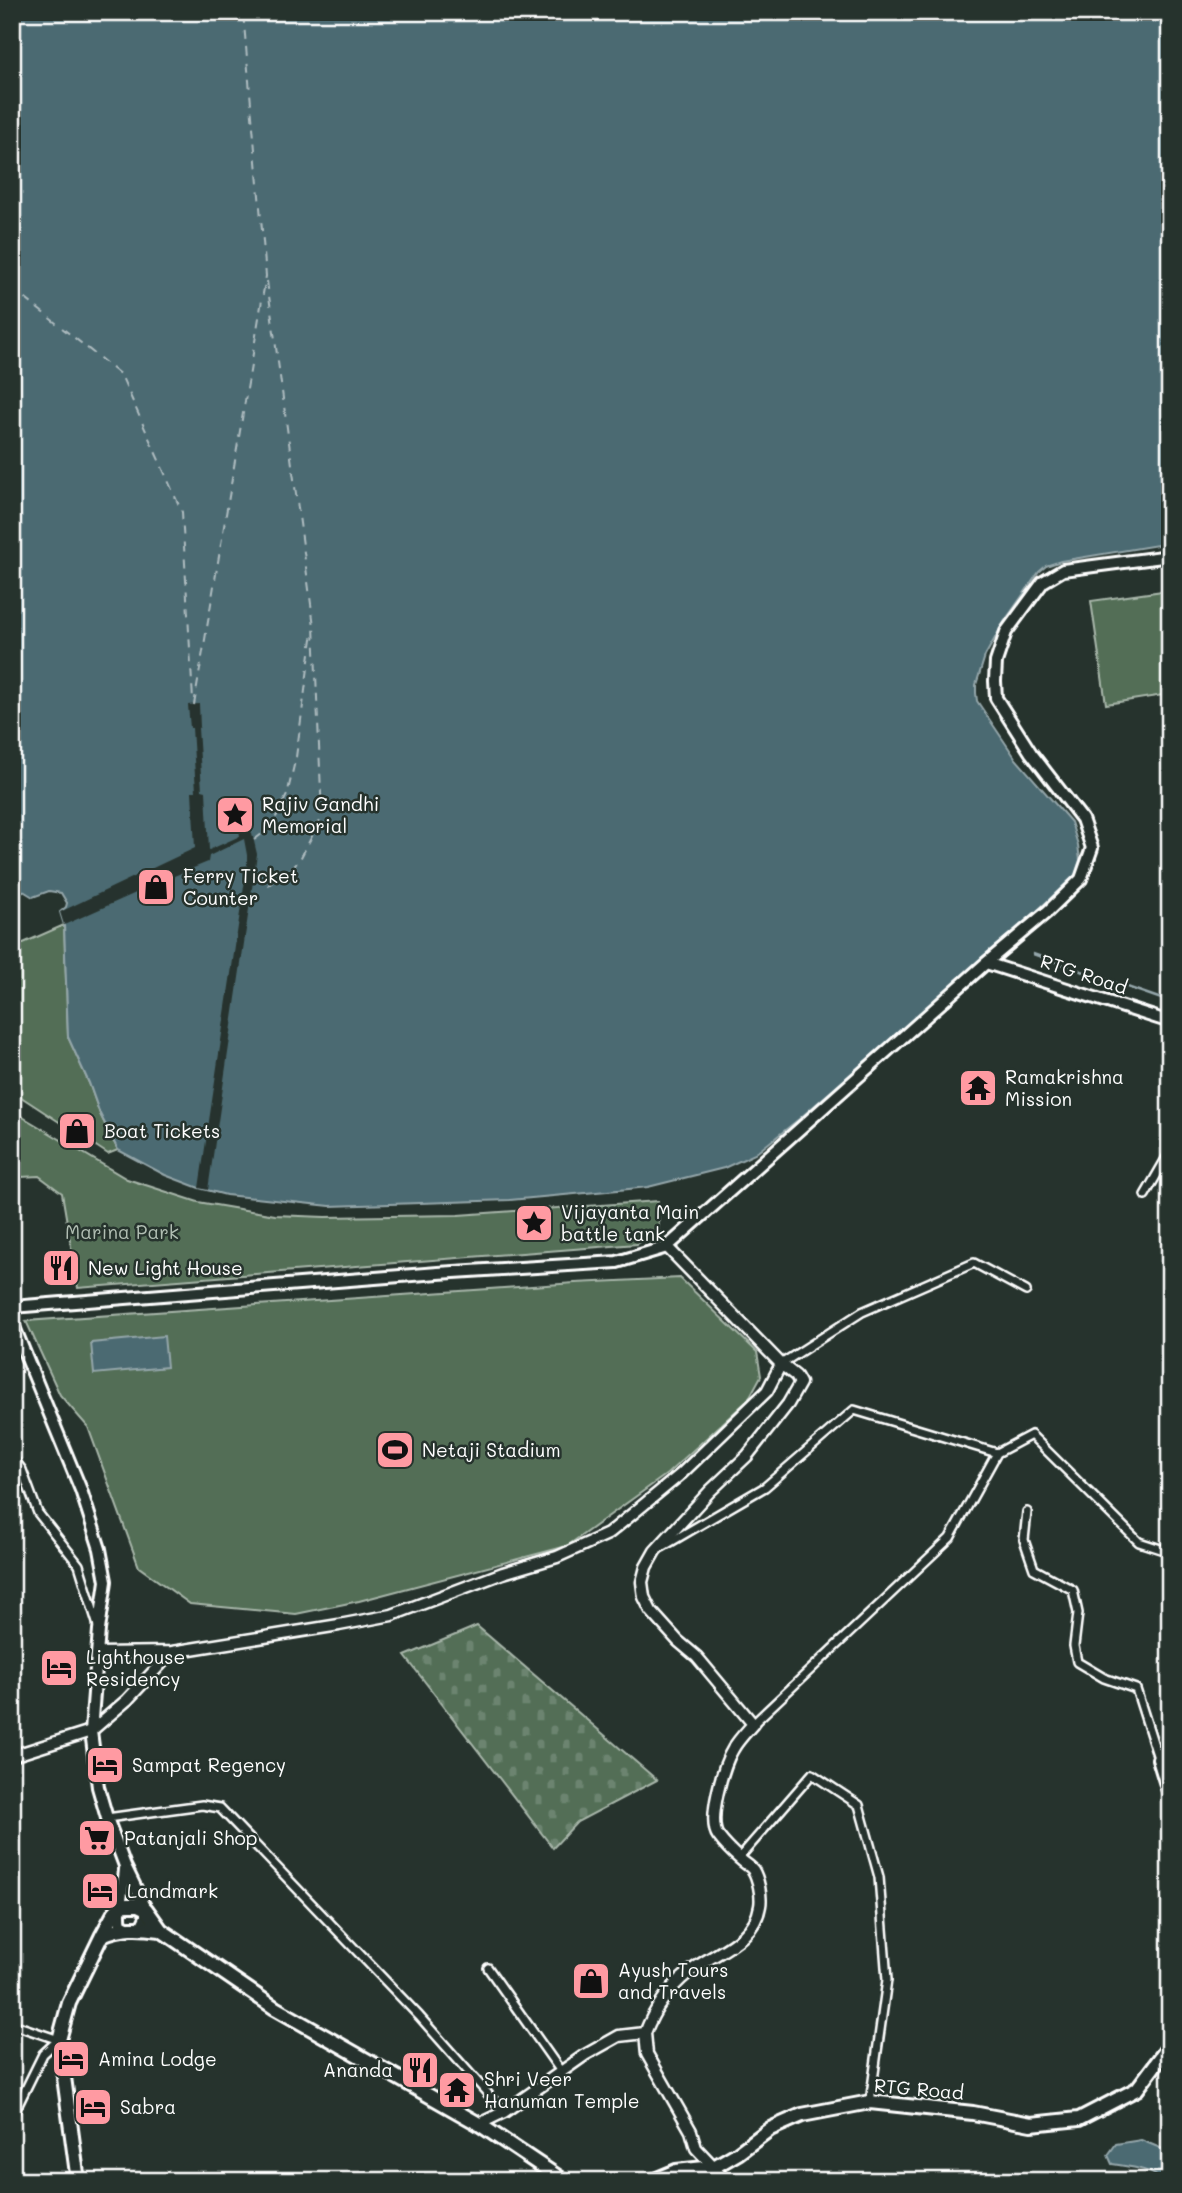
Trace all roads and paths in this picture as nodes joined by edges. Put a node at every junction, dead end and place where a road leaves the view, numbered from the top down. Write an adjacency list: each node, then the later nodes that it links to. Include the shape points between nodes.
1 (1170, 556): 2 (main road, via 1063,570 1043,582 1006,632 996,662 996,698 1082,819 1092,848 1081,879)
2 (986, 963): 3 (main road, RTG Road); 6 (main road)
3 (1170, 1022)
4 (1170, 1152): 5 (street)
5 (1145, 1195)
6 (667, 1247): 8 (main road, via 617,1262); 10 (street)
7 (1026, 1291): 10 (street, via 974,1263 862,1312)
8 (12, 1307)
9 (12, 1322): 16 (main road, via 81,1490 100,1549 106,1581)
10 (781, 1364): 14 (street, via 800,1383 788,1404 747,1456); 17 (street, via 767,1391 681,1474 608,1534 557,1557 392,1615)
11 (997, 1453): 14 (street, via 854,1410 765,1487); 15 (street, via 1031,1435 1139,1542); 19 (street, via 950,1538)
12 (12, 1457): 16 (street, via 22,1470 38,1513 79,1565)
13 (1027, 1512): 23 (street, via 1024,1540 1034,1569 1073,1590 1078,1613 1077,1662 1136,1689)
14 (655, 1551): 19 (street, via 642,1582 644,1597)
15 (1170, 1552)
16 (99, 1630): 18 (main road)
17 (172, 1652): 18 (street); 20 (street)
18 (97, 1653): 20 (main road)
19 (753, 1724): 26 (street, via 732,1751 713,1817 716,1834)
20 (91, 1731): 22 (street); 25 (main road)
21 (1170, 1740): 23 (main road)
22 (12, 1756)
23 (1158, 1759): 24 (main road)
24 (1170, 1798)
25 (107, 1818): 27 (main road); 41 (street, via 202,1804 220,1808)
26 (739, 1858): 36 (street, via 752,1869 759,1887 761,1905 754,1924 738,1942 689,1973 667,1995); 40 (street, via 812,1774 859,1805 879,1877 887,1980)
27 (125, 1866): 28 (main road); 29 (main road)
28 (120, 1906): 29 (main road); 30 (main road, via 121,1924); 33 (main road)
29 (146, 1909): 31 (main road); 32 (main road)
30 (127, 1927): 31 (main road); 33 (main road)
31 (141, 1927): 32 (main road)
32 (161, 1930): 43 (main road, via 275,2008)
33 (102, 1935): 37 (main road, via 69,2003)
34 (488, 1968): 39 (street)
35 (12, 2024): 37 (street)
36 (645, 2033): 39 (street, via 619,2036); 44 (street, via 647,2054 696,2148)
37 (59, 2040): 42 (street, via 43,2054); 45 (main road)
38 (1170, 2045): 40 (main road, RTG Road, via 1137,2089 1079,2119 1031,2123)
39 (562, 2073): 41 (street)
40 (870, 2102): 44 (main road, RTG Road, via 802,2115 770,2129)
41 (504, 2112): 43 (street)
42 (12, 2117)
43 (478, 2124): 46 (main road)
44 (714, 2167): 47 (main road, RTG Road, via 676,2171); 48 (street)
45 (78, 2181)
46 (564, 2181)
47 (652, 2181)
48 (729, 2181)

